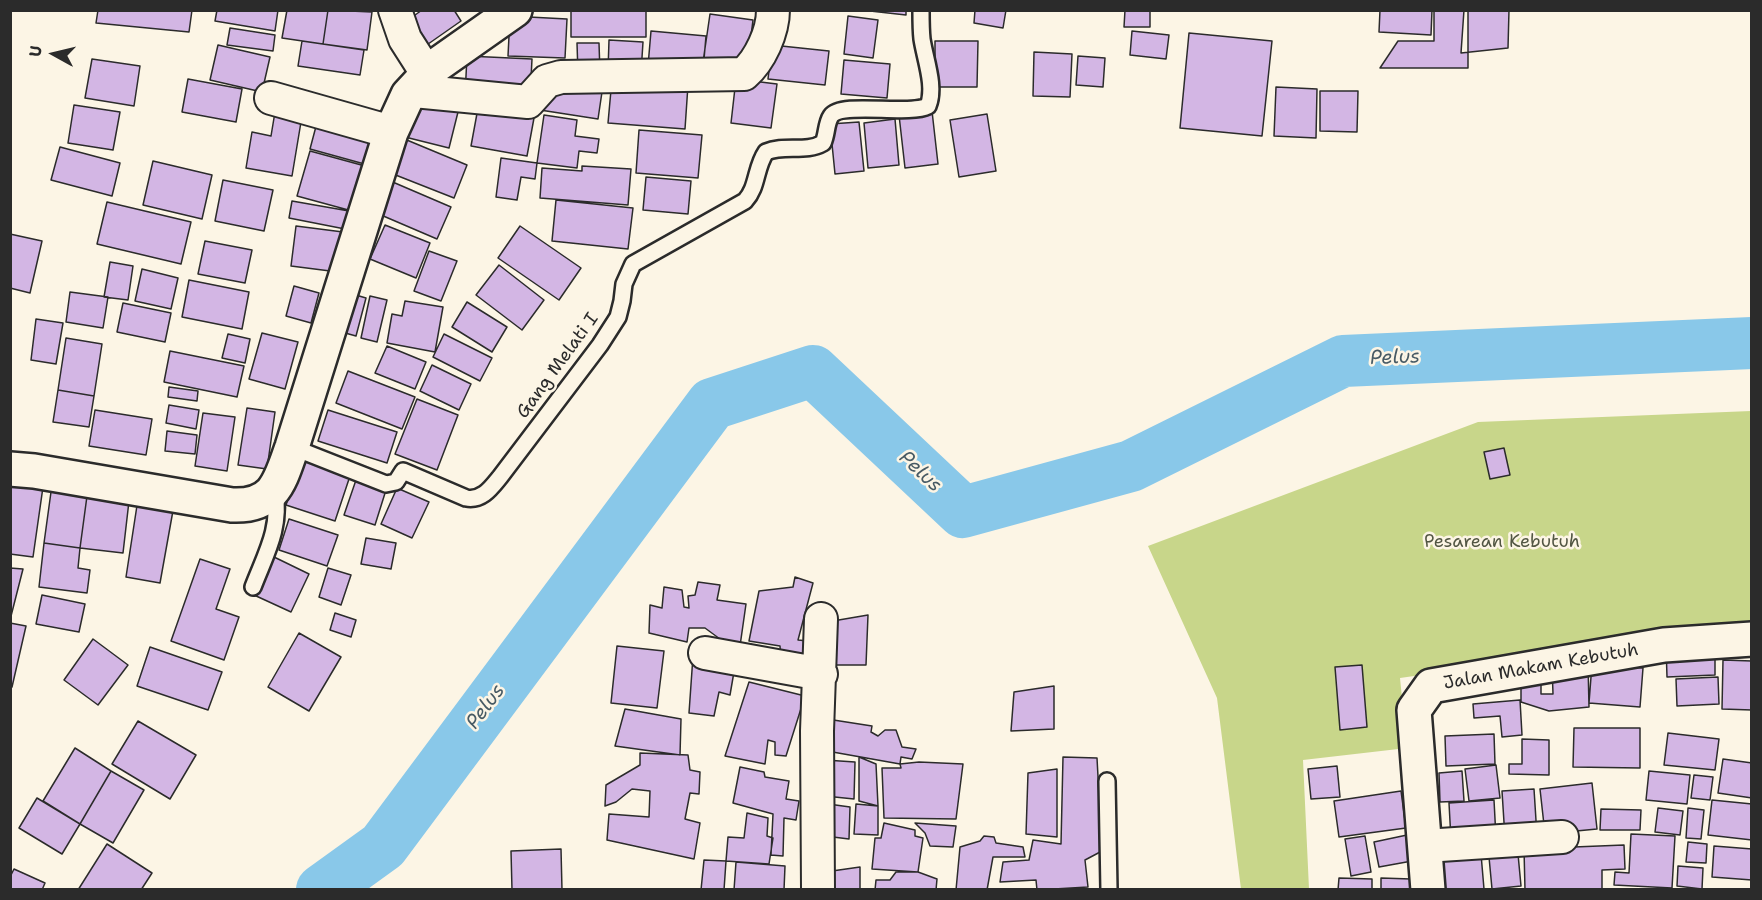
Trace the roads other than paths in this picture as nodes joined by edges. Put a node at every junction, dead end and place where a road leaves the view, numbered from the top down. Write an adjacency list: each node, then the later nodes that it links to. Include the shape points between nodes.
1 (395, 10): 5 (street)
2 (515, 10): 5 (street, via 434,67)
3 (773, 10): 5 (street, via 765,43 754,66 744,74 561,77 547,81 528,102)
4 (921, 10): 8 (lane, Gang Melati I, via 930,103 925,108 846,110 833,114 823,143 766,152 754,188 745,201 633,264 624,284 620,312 600,345 501,477 480,497 466,498 403,471 396,483 386,484)
5 (421, 83): 7 (street, via 408,95)
6 (271, 98): 7 (street)
7 (391, 132): 8 (street)
8 (292, 447): 10 (street)
9 (10, 468): 10 (street, via 232,505 259,502)
10 (275, 491): 11 (lane, via 276,528)
11 (253, 587)
12 (821, 619): 15 (street)
13 (1752, 639): 18 (street, Jalan Makam Kebutuh, via 1664,645 1431,686 1414,710)
14 (705, 653): 15 (street)
15 (820, 674): 19 (street)
16 (1107, 781): 20 (lane)
17 (1562, 837): 18 (street)
18 (1425, 846): 21 (street, Jalan Makam Kebutuh)
19 (818, 890)
20 (1109, 890)
21 (1428, 890)

